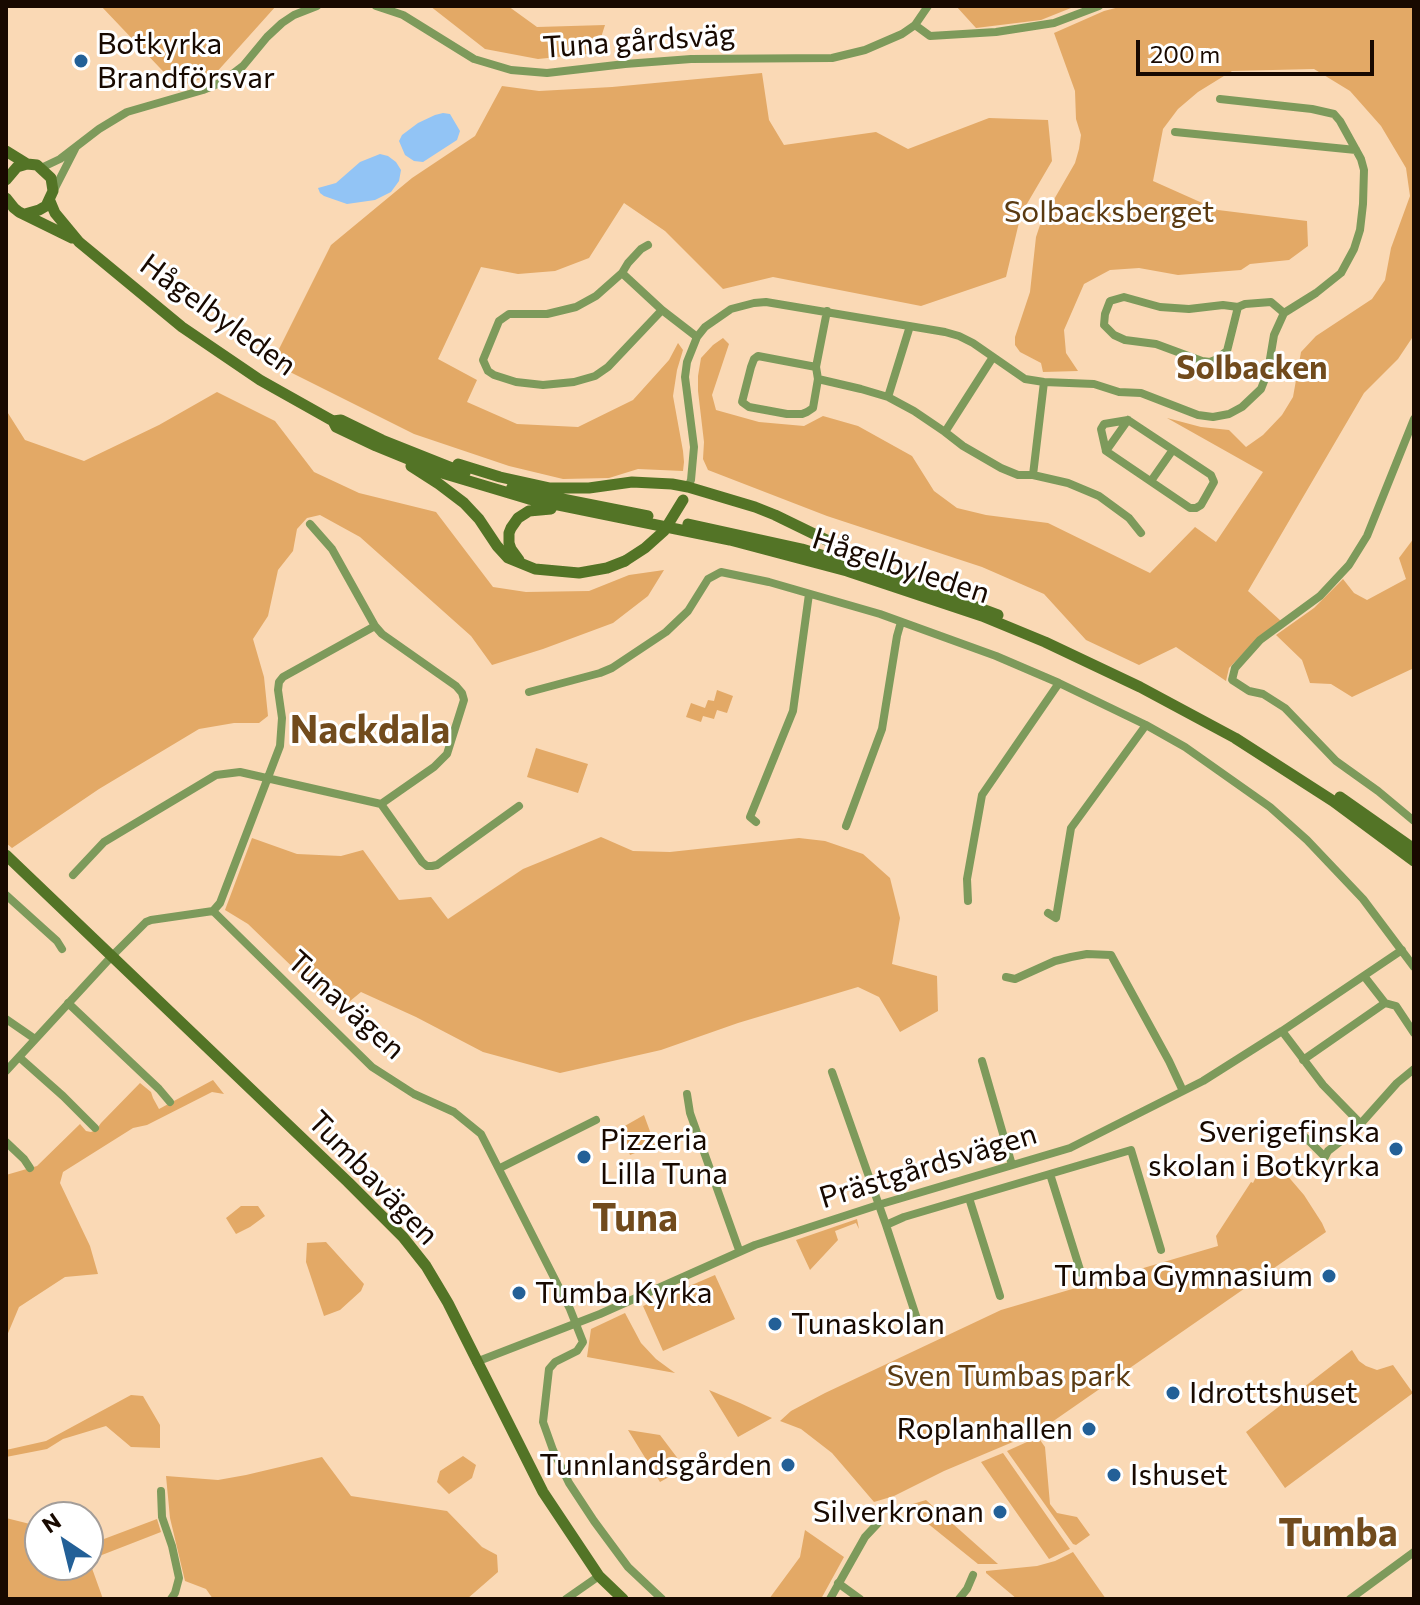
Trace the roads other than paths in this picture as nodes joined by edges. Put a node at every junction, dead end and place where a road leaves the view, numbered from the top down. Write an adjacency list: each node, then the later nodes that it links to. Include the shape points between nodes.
1 (317, 6): 8 (street, via 282,23 222,82 127,112)
2 (376, 6): 5 (street, Tuna gårdsväg, via 403,15 474,59 547,73 691,59 832,58 878,46)
3 (928, 6): 5 (street, Tuna gårdsväg)
4 (1099, 6): 5 (street, via 1054,23 996,32 930,36)
5 (915, 25)
6 (1220, 99): 9 (street, via 1327,111 1337,117)
7 (1175, 132): 9 (street)
8 (77, 146): 12 (street); 15 (street)
9 (1356, 150): 23 (street, via 1364,170 1364,191 1354,249 1341,273)
10 (6, 151): 11 (main road)
11 (27, 164): 12 (main road); 14 (main road)
12 (41, 168): 15 (main road, Hågelbyleden, via 51,178)
13 (6, 169): 14 (main road)
14 (6, 179)
15 (52, 196): 16 (main road, via 39,210); 17 (main road, Hågelbyleden, via 59,219)
16 (13, 207): 17 (main road, Hågelbyleden)
17 (79, 242): 34 (main road, Hågelbyleden, via 212,348)
18 (648, 245): 19 (street)
19 (622, 273): 21 (street); 21 (street, via 576,307 509,314 499,321 483,360 488,371 543,385 595,376)
20 (1238, 307): 20 (street, via 1227,351 1210,362 1125,340 1104,325 1110,301 1124,297 1160,307); 23 (street, via 1271,302)
21 (662, 310): 25 (street)
22 (827, 311): 24 (street); 25 (street, via 766,302 743,305 711,321); 27 (street)
23 (1284, 313): 29 (street, via 1261,389 1229,414 1198,415 1150,395 1094,384)
24 (910, 326): 26 (street, via 959,336); 30 (street)
25 (697, 337): 39 (street, via 685,377 694,447)
26 (993, 357): 29 (street, via 1025,379); 33 (street)
27 (816, 367): 28 (street); 28 (street, via 758,356 742,402 802,414 813,408)
28 (818, 379): 30 (street)
29 (1044, 382): 37 (street)
30 (888, 397): 33 (street)
31 (1414, 419): 54 (street, via 1367,536 1349,565 1320,596 1260,640 1235,668 1232,680 1285,708 1336,761)
32 (1128, 420): 35 (street); 35 (street, via 1104,424); 36 (street)
33 (945, 432): 37 (street, via 996,466)
34 (380, 444): 39 (main road, via 550,488 632,482); 40 (main road, Hågelbyleden, via 442,473); 43 (main road, via 453,494 508,558); 44 (main road, Hågelbyleden, via 500,484 802,549)
35 (1106, 451): 38 (street)
36 (1172, 451): 38 (street); 38 (street, via 1211,475 1214,482 1201,505 1190,508)
37 (1033, 475): 42 (street, via 1099,496)
38 (1151, 481)
39 (688, 487): 43 (main road, bridge, via 664,531 625,561 579,573); 44 (main road, via 775,515)
40 (599, 514): 43 (main road, via 544,509 521,515 511,528 509,543); 59 (main road, Hågelbyleden, via 730,540 847,571 1045,642 1235,738)
41 (310, 524): 47 (street, via 332,549)
42 (1141, 533)
43 (526, 565)
44 (920, 586): 57 (main road, Hågelbyleden, via 1047,635 1192,706)
45 (809, 594): 46 (street); 49 (street, via 721,572 712,575 681,619 612,668); 55 (street, via 793,711 750,817)
46 (901, 622): 48 (street); 56 (street, via 882,729)
47 (375, 626): 51 (street, via 279,682 280,746); 52 (street, via 464,697 447,754)
48 (1059, 683): 50 (street); 62 (street, via 982,795)
49 (529, 692)
50 (1146, 725): 64 (street, via 1071,828 1056,918); 66 (street, via 1270,807 1363,899)
51 (268, 779): 52 (street); 60 (street, via 240,772 216,775 104,842); 63 (street)
52 (381, 804): 53 (street, via 427,866 437,865)
53 (519, 806)
54 (1414, 821)
55 (756, 822)
56 (846, 826)
57 (1414, 849)
58 (6, 855): 67 (main road, Tumbavägen)
59 (1414, 861)
60 (73, 875)
61 (6, 895): 65 (street)
62 (968, 901)
63 (213, 911): 67 (street, via 146,922); 93 (street, Tunavägen, via 372,1067 477,1129)
64 (1048, 913)
65 (62, 949)
66 (1402, 950): 68 (street); 69 (street, Prästgårdsvägen)
67 (112, 956): 71 (street); 104 (main road, Tumbavägen, via 403,1237 448,1303)
68 (1414, 967)
69 (1364, 976): 72 (street); 74 (street, Prästgårdsvägen)
70 (1006, 977): 83 (street, via 1015,979 1071,957 1111,955)
71 (68, 1003): 76 (street); 85 (street)
72 (1385, 1003): 75 (street, via 1396,1006); 78 (street)
73 (6, 1019): 76 (street)
74 (1282, 1031): 78 (street); 83 (street, Prästgårdsvägen)
75 (1414, 1033)
76 (35, 1039): 77 (street)
77 (19, 1057): 81 (street); 88 (street)
78 (1303, 1060): 87 (street)
79 (982, 1061): 91 (street)
80 (1414, 1069): 87 (street)
81 (6, 1071)
82 (832, 1072): 96 (street)
83 (1183, 1091): 91 (street, Prästgårdsvägen, via 1070,1148)
84 (687, 1094): 98 (street)
85 (170, 1102)
86 (596, 1120): 93 (street)
87 (1360, 1123): 89 (street, via 1325,1157)
88 (95, 1128)
89 (1304, 1136)
90 (6, 1142): 92 (street)
91 (1012, 1165): 96 (street, Prästgårdsvägen)
92 (30, 1168)
93 (500, 1168): 102 (street, Tunavägen)
94 (1050, 1174): 95 (street); 99 (street, via 1131,1150); 100 (street)
95 (969, 1198): 97 (street); 101 (street)
96 (878, 1205): 97 (street); 98 (street, Prästgårdsvägen)
97 (886, 1225): 103 (street)
98 (739, 1250): 102 (street, Prästgårdsvägen)
99 (1161, 1250)
100 (1081, 1273)
101 (1000, 1296)
102 (576, 1324): 104 (street, Prästgårdsvägen); 114 (street, via 582,1345 549,1369 543,1422 569,1483 590,1515 628,1567)
103 (918, 1328)
104 (476, 1362): 109 (main road, Tumbavägen, via 543,1492)
105 (161, 1491): 111 (street, via 162,1517 179,1578)
106 (880, 1521): 110 (street)
107 (1414, 1552): 118 (street)
108 (973, 1575): 117 (street)
109 (599, 1576): 112 (street); 113 (main road, Tumbavägen)
110 (838, 1583): 115 (street); 116 (street)
111 (171, 1599)
112 (566, 1599)
113 (623, 1599)
114 (662, 1599)
115 (830, 1599)
116 (860, 1599)
117 (959, 1599)
118 (1350, 1599)

